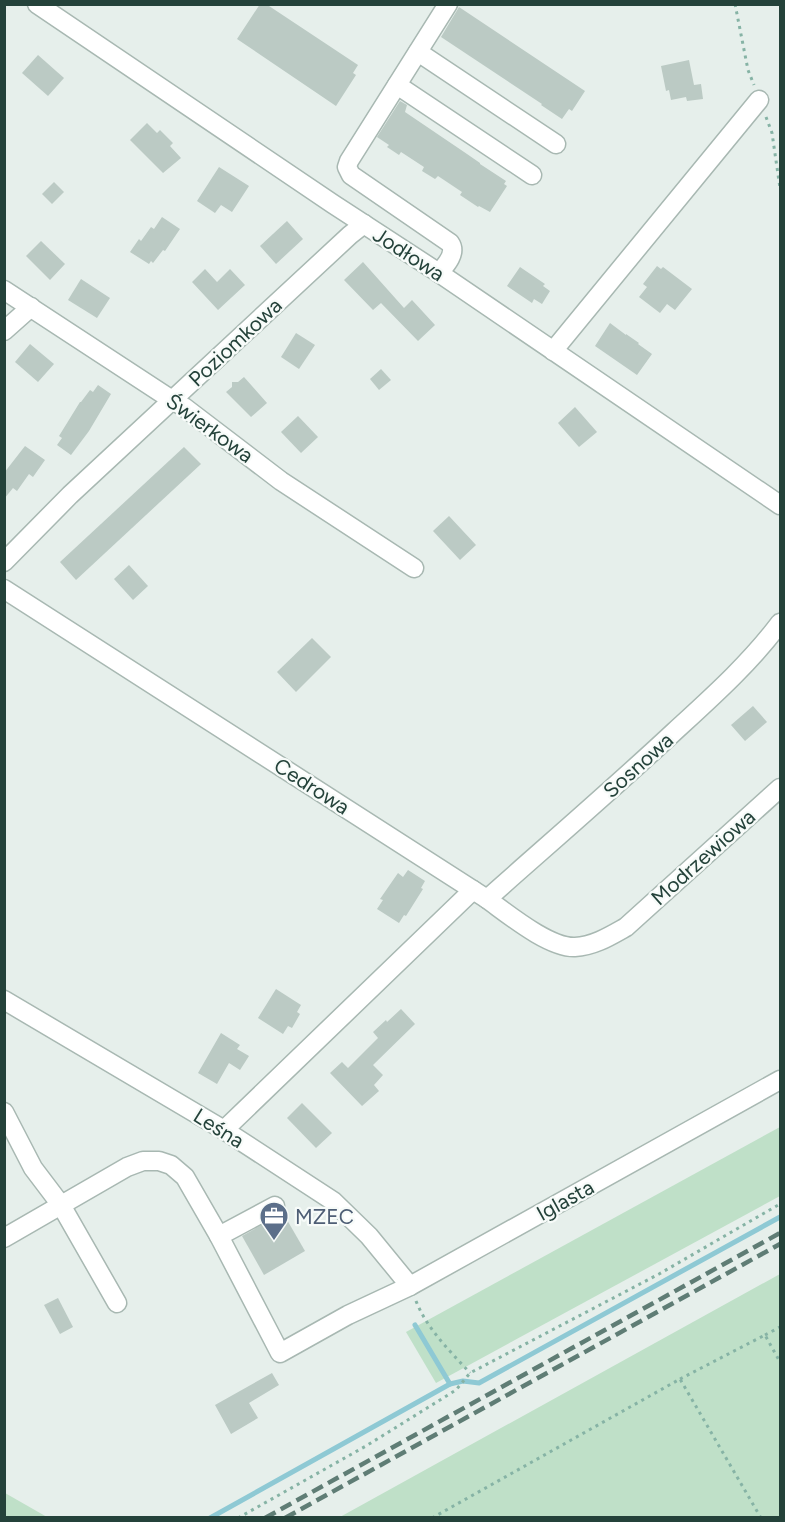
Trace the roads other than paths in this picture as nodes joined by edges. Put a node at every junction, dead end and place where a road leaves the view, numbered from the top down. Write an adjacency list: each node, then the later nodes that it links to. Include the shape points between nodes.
1 (37, 4): 8 (street, Jodłowa)
2 (448, 4): 3 (street)
3 (418, 52): 4 (street); 6 (street)
4 (397, 85): 7 (street); 9 (street, via 347,167 351,175 450,243 452,254)
5 (759, 100): 13 (street)
6 (556, 144)
7 (532, 175)
8 (364, 224): 9 (street, Jodłowa); 14 (street, Poziomkowa)
9 (439, 273): 13 (street, Jodłowa)
10 (4, 290): 11 (street, Świerkowa)
11 (31, 307): 12 (street); 14 (street, Świerkowa)
12 (4, 331)
13 (553, 351): 15 (street, Jodłowa)
14 (172, 400): 16 (street, Poziomkowa); 17 (street, Świerkowa, via 281,481)
15 (780, 505)
16 (4, 562)
17 (414, 568)
18 (4, 589): 21 (street, Cedrowa)
19 (780, 623): 21 (street, Sosnowa, via 762,647 650,755)
20 (780, 788): 22 (street, Modrzewiowa)
21 (480, 895): 22 (street, Cedrowa, via 537,934 573,947 600,942); 26 (street, Sosnowa)
22 (626, 927)
23 (4, 1000): 26 (street, Leśna)
24 (780, 1080): 31 (street, Iglasta)
25 (4, 1112): 27 (street, via 33,1168)
26 (224, 1130): 31 (street, Leśna, via 333,1201 369,1236)
27 (61, 1205): 29 (street, via 127,1167 159,1161 185,1177); 30 (street); 32 (street)
28 (275, 1206): 29 (street)
29 (219, 1236): 31 (street, Iglasta, via 280,1353)
30 (4, 1238)
31 (410, 1286)
32 (117, 1303)

